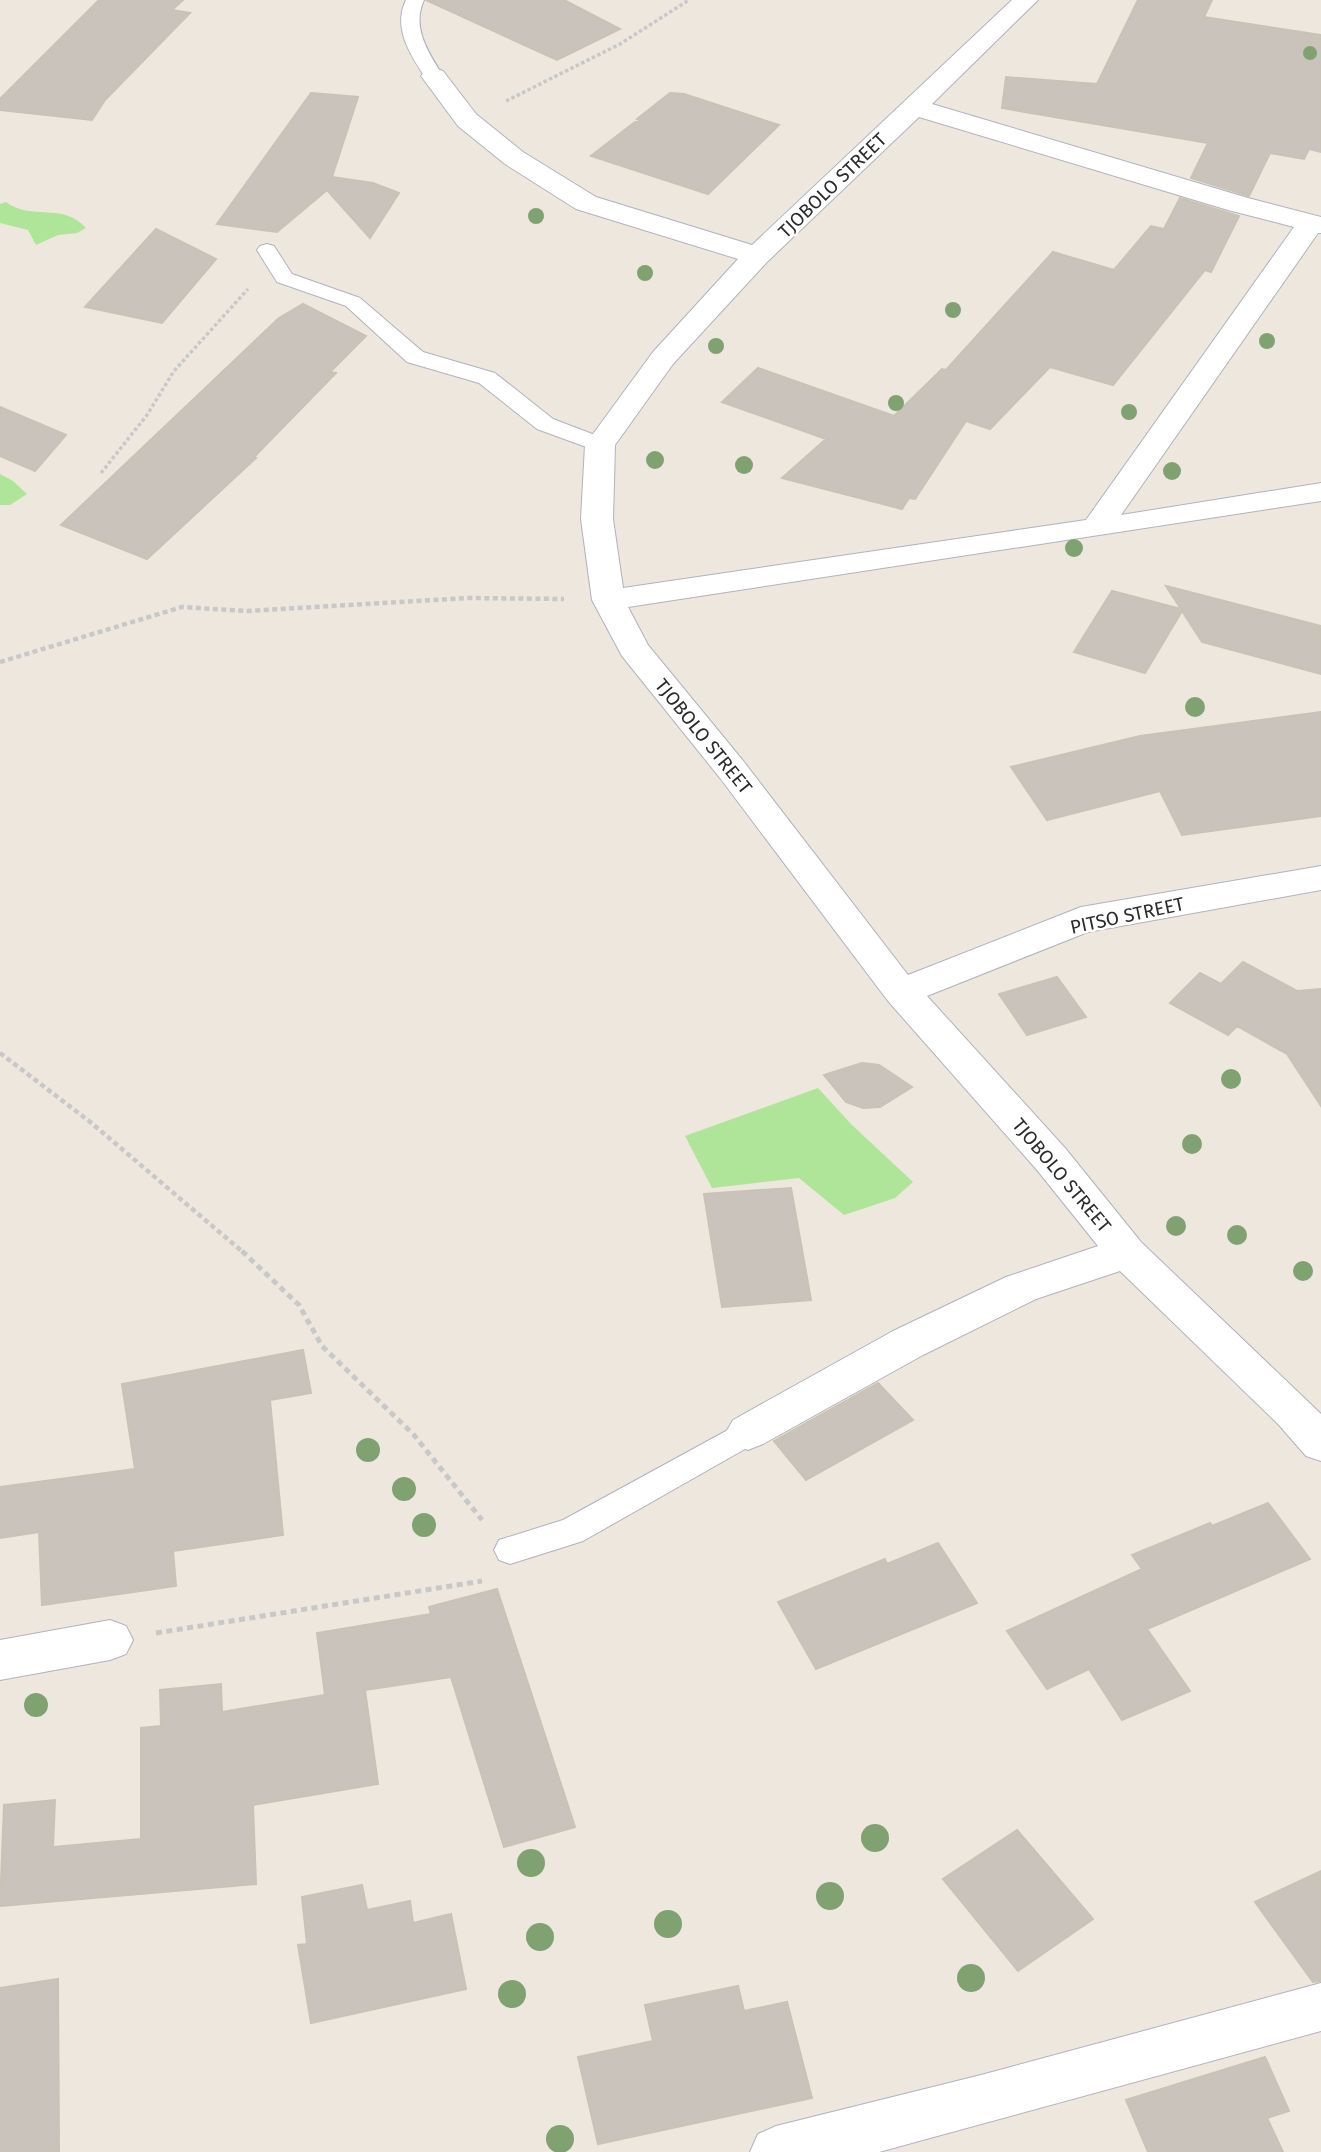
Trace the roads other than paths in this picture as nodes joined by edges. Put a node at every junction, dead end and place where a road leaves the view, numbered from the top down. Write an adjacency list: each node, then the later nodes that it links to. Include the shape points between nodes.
1 (415, 0): 3 (lane, via 411,39)
2 (1026, 0): 4 (street, TJOBOLO STREET)
3 (434, 76): 7 (street, via 467,120 514,158 586,203)
4 (914, 107): 5 (street); 7 (street, TJOBOLO STREET)
5 (1316, 224): 10 (street)
6 (267, 250): 8 (lane, via 284,278 353,302 415,357 487,378 545,424)
7 (757, 256): 8 (street, TJOBOLO STREET, via 663,358)
8 (600, 445): 11 (street, TJOBOLO STREET, via 597,519)
9 (1321, 492): 10 (street)
10 (1096, 528): 11 (street)
11 (608, 600): 13 (street, TJOBOLO STREET, via 634,649)
12 (1321, 878): 13 (street, PITSO STREET, via 1081,920)
13 (901, 992): 14 (street, TJOBOLO STREET, via 1051,1159)
14 (1127, 1253): 15 (street, TJOBOLO STREET); 16 (street, via 1021,1288 908,1343)
15 (1307, 1410): 17 (street, TJOBOLO STREET)
16 (748, 1432): 18 (lane, via 572,1531)
17 (1321, 1443)
18 (510, 1550)
19 (110, 1640): 20 (street)
20 (0, 1660)
21 (1321, 2007): 22 (street)
22 (776, 2152)

